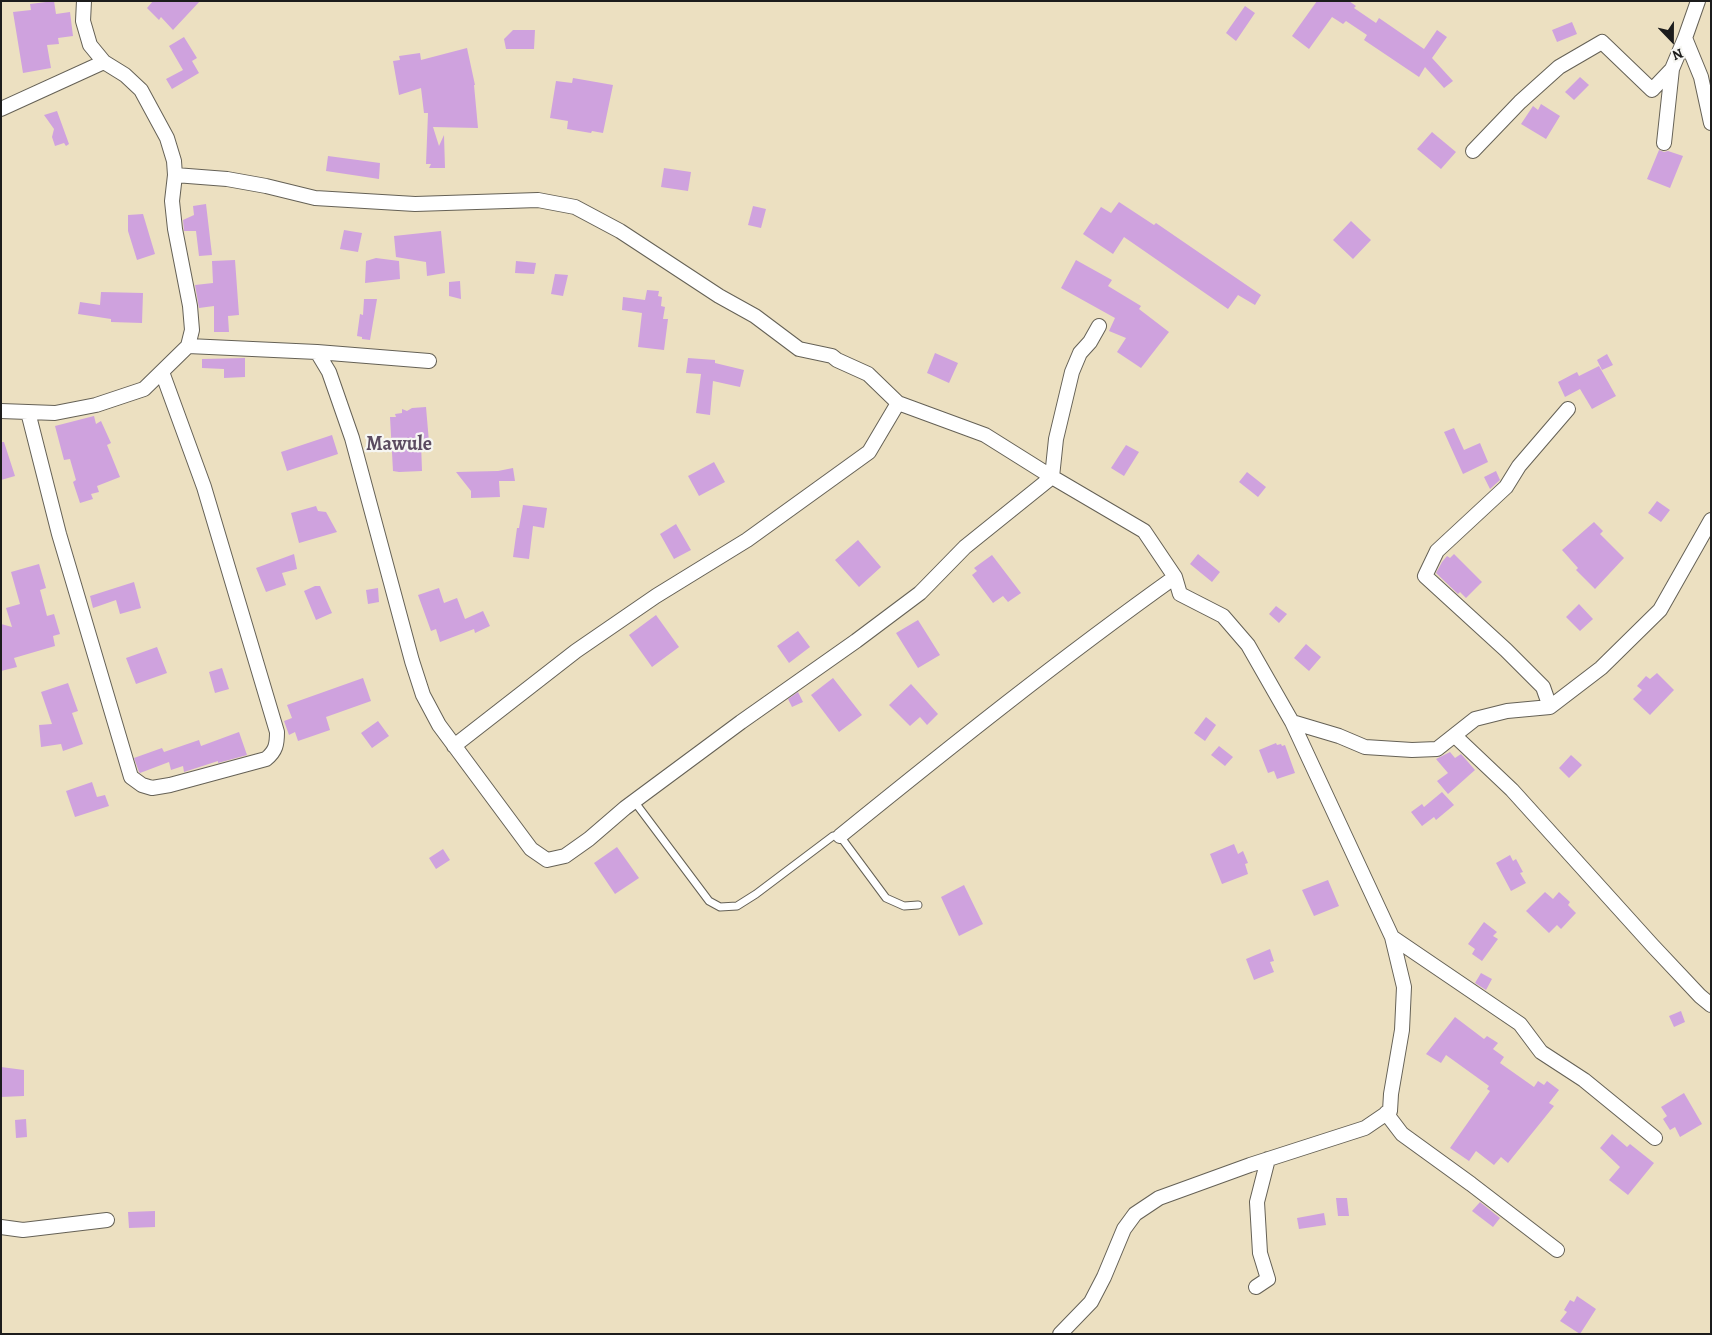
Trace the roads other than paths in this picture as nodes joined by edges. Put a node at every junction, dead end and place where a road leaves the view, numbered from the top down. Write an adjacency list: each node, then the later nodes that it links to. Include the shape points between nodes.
1 (84, 1): 4 (street, via 83,21 90,45)
2 (1698, 1): 3 (street)
3 (1684, 38): 5 (street); 7 (street, via 1701,77)
4 (104, 62): 6 (street); 10 (street, via 141,90 167,138)
5 (1672, 69): 8 (street); 9 (street, via 1652,90 1602,42 1559,66)
6 (1, 109)
7 (1711, 123)
8 (1664, 142)
9 (1472, 151)
10 (175, 176): 12 (street, via 172,201 175,229 192,330); 16 (street, via 227,179 315,198 415,204 538,200 575,207 620,230 755,316 799,349 832,356 868,374)
11 (1098, 326): 20 (street, via 1072,372 1056,439)
12 (188, 346): 13 (street); 15 (street)
13 (317, 352): 14 (street); 26 (street, via 334,384 352,438 422,695)
14 (429, 361)
15 (162, 372): 19 (street, via 144,389 96,405 55,413); 19 (street, via 204,487 277,732 273,754 266,759 170,786 152,788 132,777 59,534)
16 (898, 403): 20 (street, via 985,435); 26 (street, via 869,452 747,540 656,596 576,651)
17 (1568, 409): 23 (street, via 1506,487 1437,552 1425,576 1543,687)
18 (1, 411): 19 (street)
19 (28, 412)
20 (1052, 477): 22 (street, via 1144,531); 27 (street, via 966,547 920,593)
21 (1711, 520): 23 (street, via 1660,610 1601,668)
22 (1175, 577): 24 (street, via 1180,594 1223,616 1248,645); 28 (street, via 1099,631)
23 (1550, 707): 25 (street, via 1507,711 1475,719)
24 (1292, 722): 25 (street, via 1365,747 1437,749); 30 (street)
25 (1455, 736): 31 (street, via 1512,790 1688,984)
26 (454, 746): 27 (street, via 531,849 547,860 565,856)
27 (634, 801): 28 (lane, via 709,901 720,907 737,906 833,836)
28 (840, 836): 29 (lane, via 886,898 904,906)
29 (918, 905)
30 (1392, 937): 32 (street, via 1404,987 1402,1030 1390,1110); 33 (street, via 1520,1024 1541,1052 1584,1080)
31 (1711, 1005)
32 (1386, 1113): 34 (street, via 1365,1128); 37 (street, via 1402,1134)
33 (1655, 1138)
34 (1268, 1159): 38 (street, via 1257,1202 1260,1253 1268,1279); 39 (street, via 1159,1198 1135,1214 1124,1229 1091,1302)
35 (107, 1220): 36 (street, via 24,1230)
36 (1, 1227)
37 (1557, 1250)
38 (1256, 1286)
39 (1060, 1334)

